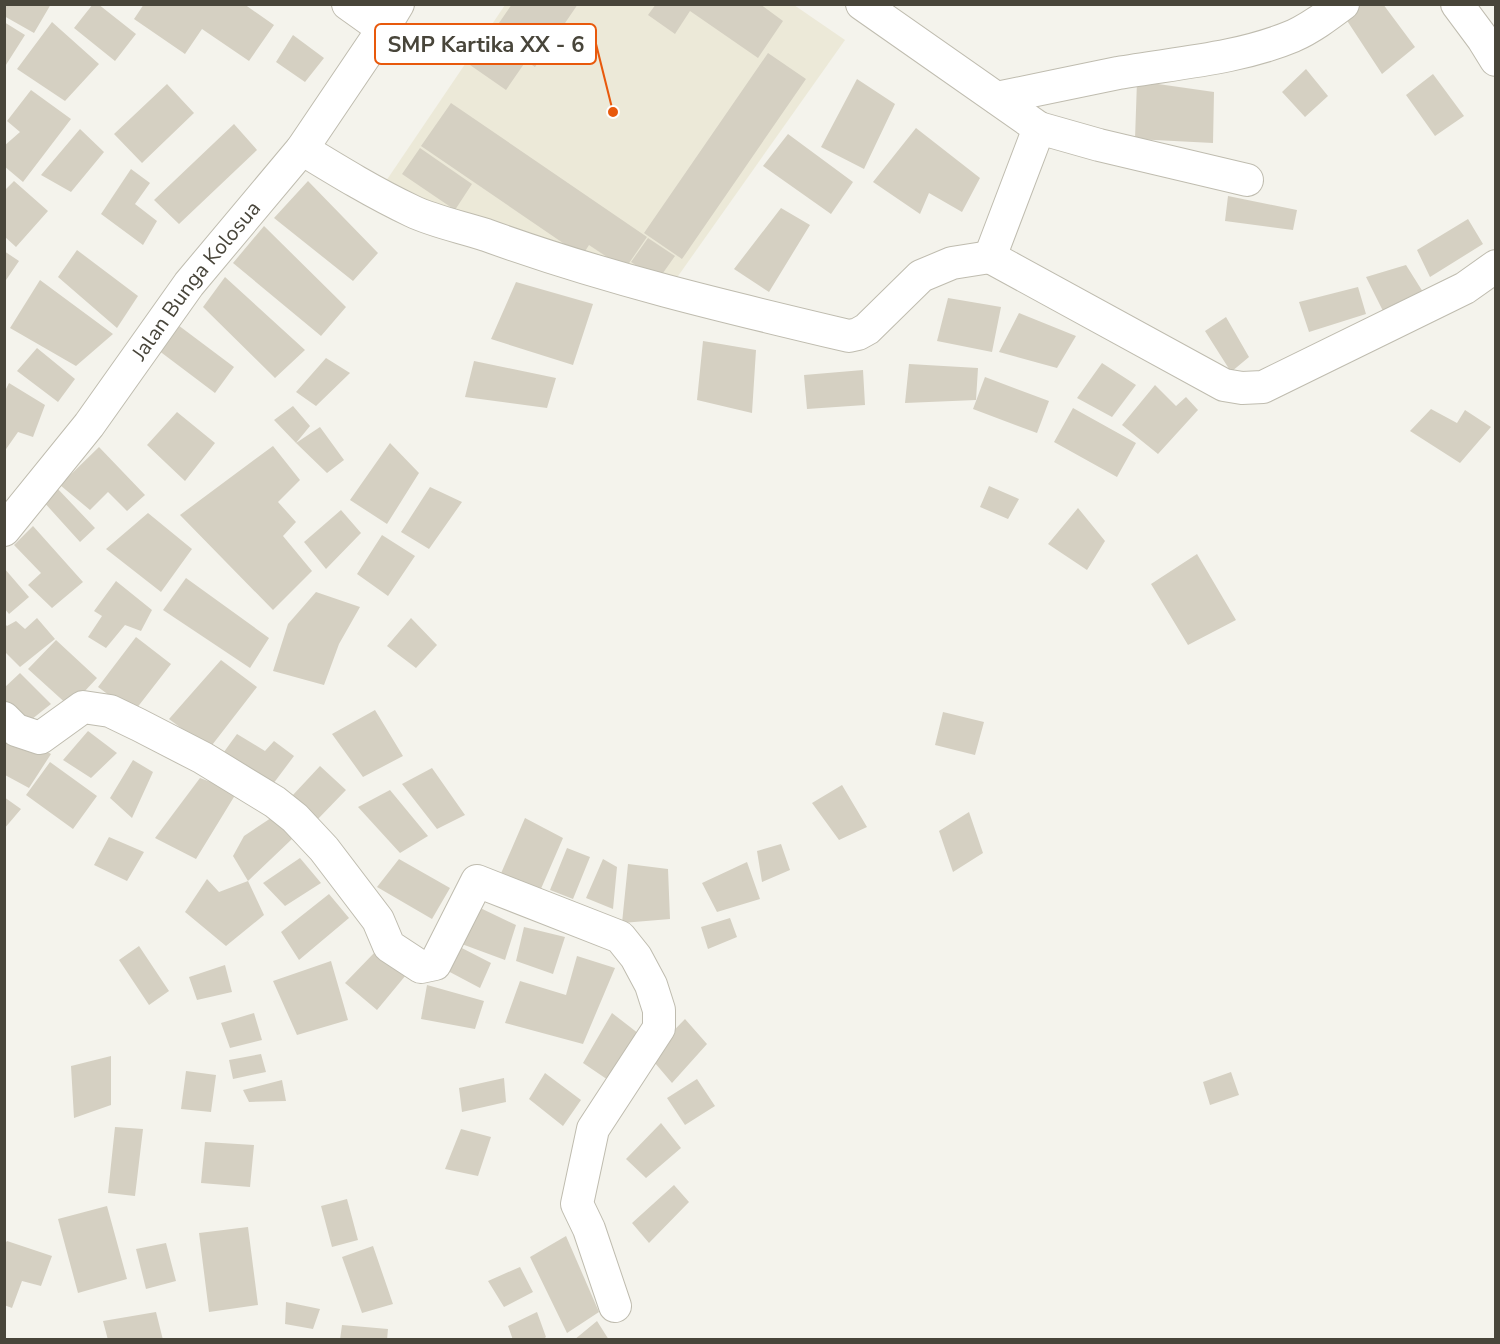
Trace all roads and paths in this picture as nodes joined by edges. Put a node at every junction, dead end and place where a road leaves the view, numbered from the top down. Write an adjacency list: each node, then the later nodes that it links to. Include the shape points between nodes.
1 (348, 4): 5 (street)
2 (862, 4): 7 (street)
3 (1343, 4): 7 (street, via 1324,19 1273,43)
4 (1457, 4): 6 (street)
5 (391, 17): 9 (street, Jalan Bunga Kolosua)
6 (1496, 60)
7 (997, 98): 8 (street)
8 (1039, 128): 10 (street); 11 (street)
9 (302, 149): 11 (street, via 415,213 633,283 849,336 867,329 921,276 952,263); 15 (street, Jalan Bunga Kolosua, via 189,284 89,425)
10 (1247, 180)
11 (990, 257): 13 (street, via 1224,385 1242,387 1263,387)
12 (1496, 266): 13 (street)
13 (1465, 288): 14 (street)
14 (1496, 296)
15 (4, 530)
16 (4, 718): 17 (street, via 16,730 40,738 82,707 110,711 203,758 295,818 378,920 388,946 421,967 435,964 477,881 620,937 651,986 659,1028 593,1128 577,1204)
17 (615, 1306)

